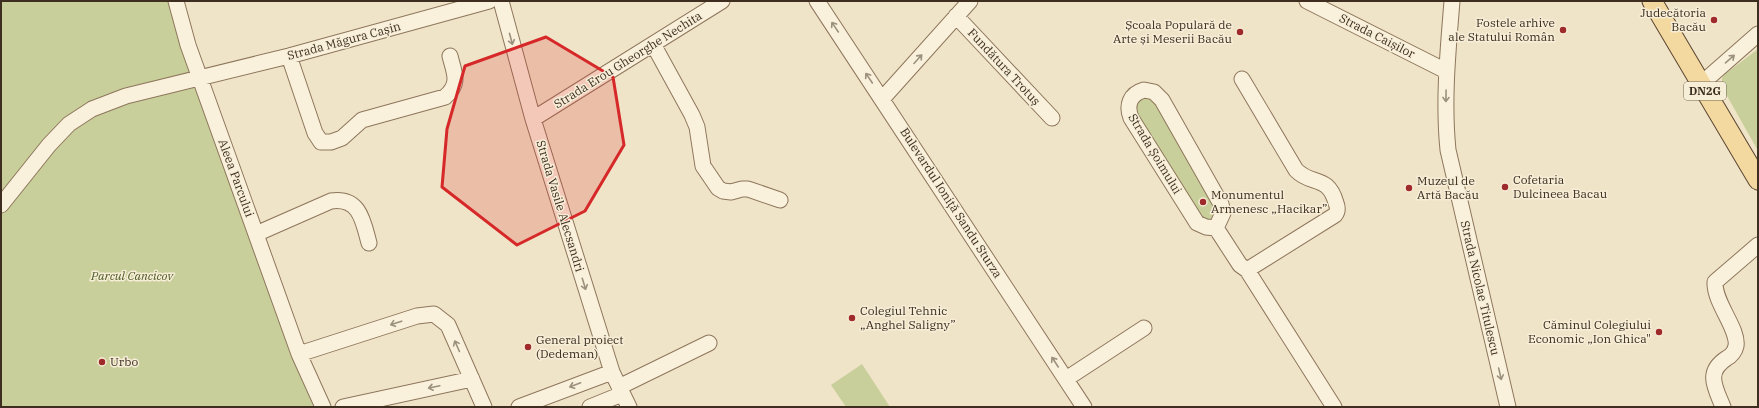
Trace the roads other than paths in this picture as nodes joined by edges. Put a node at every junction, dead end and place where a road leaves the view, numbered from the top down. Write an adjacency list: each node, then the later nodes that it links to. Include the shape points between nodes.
1 (176, 1): 16 (street, Aleea Parcului)
2 (489, 1): 13 (street, Strada Măgura Cașin)
3 (501, 1): 21 (street, Strada Vasile Alecsandri, one-way to 21)
4 (722, 1): 12 (street, Strada Erou Gheorghe Nechita)
5 (817, 1): 19 (street, Bulevardul Ioniță Sandu Sturza, one-way to 5)
6 (970, 1): 10 (street)
7 (1307, 1): 15 (street, Strada Caișilor)
8 (1452, 1): 15 (street, Strada Nicolae Titulescu)
9 (1652, 1): 18 (main road, DN2G)
10 (956, 16): 19 (street, one-way to 10); 20 (street, Fundătura Trotuș)
11 (1758, 34): 18 (street, one-way to 11)
12 (653, 44): 21 (street, Strada Erou Gheorghe Nechita); 23 (street, via 692,114 697,127 703,166 718,188 732,192 748,189)
13 (288, 56): 14 (street, via 315,132 321,142 325,143 342,138 362,120 445,97 454,90 456,80); 16 (street, Strada Măgura Cașin)
14 (450, 56)
15 (1446, 71): 44 (street, Strada Nicolae Titulescu, one-way to 44, via 1448,150)
16 (199, 78): 24 (street, Strada Măgura Cașin, via 108,102 81,115 49,145); 26 (street, Aleea Parcului)
17 (1242, 79): 29 (street, via 1296,170 1327,185 1338,209 1335,215)
18 (1701, 84): 22 (main road, DN2G)
19 (883, 98): 35 (street, Bulevardul Ioniță Sandu Sturza, one-way to 19)
20 (1052, 118)
21 (533, 119): 33 (street, Strada Vasile Alecsandri, one-way to 33)
22 (1758, 180)
23 (780, 200)
24 (1, 205)
25 (1216, 228): 25 (street, Strada Șoimului, via 1223,214 1221,204 1166,106 1154,92 1139,92 1130,100 1128,106 1131,118 1197,223); 29 (street, via 1240,265)
26 (256, 234): 27 (street, via 331,201 340,200 357,209); 32 (street, Aleea Parcului)
27 (369, 243)
28 (1758, 245): 45 (street, via 1715,282 1714,292 1734,335 1736,346 1731,356 1714,370 1713,381)
29 (1247, 270): 43 (street)
30 (1144, 328): 35 (street)
31 (709, 343): 36 (street)
32 (299, 354): 34 (street, one-way to 32, via 448,325 434,314 417,316); 37 (street, Aleea Parcului)
33 (612, 372): 36 (street, Strada Vasile Alecsandri); 40 (street, one-way to 40)
34 (472, 379): 38 (street, one-way to 38); 39 (street)
35 (1066, 379): 42 (street, Bulevardul Ioniță Sandu Sturza)
36 (623, 396): 41 (street)
37 (323, 407)
38 (343, 407)
39 (484, 407)
40 (519, 407)
41 (590, 407)
42 (1084, 407)
43 (1334, 407)
44 (1508, 407)
45 (1723, 407)

